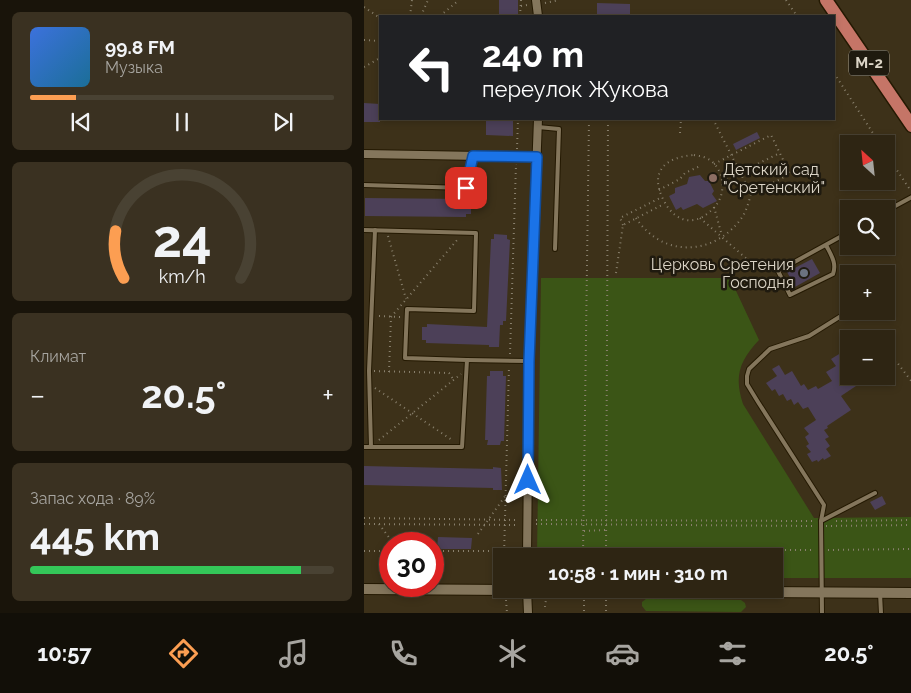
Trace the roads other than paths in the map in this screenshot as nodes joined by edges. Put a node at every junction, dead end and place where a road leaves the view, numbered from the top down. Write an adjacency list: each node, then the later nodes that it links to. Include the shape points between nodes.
1 (536, 0): 4 (street)
2 (820, 0): 5 (highway)
3 (826, 0): 8 (highway, М-2)
4 (538, 15)
5 (830, 15)
6 (835, 21): 9 (highway, М-2)
7 (538, 123): 12 (street); 20 (lane, via 559,129)
8 (911, 126)
9 (911, 135)
10 (364, 154): 11 (street)
11 (473, 156): 12 (street); 13 (lane, via 466,188)
12 (537, 157): 23 (street)
13 (364, 185)
14 (911, 196): 15 (lane)
15 (895, 206)
16 (364, 230): 17 (lane)
17 (375, 230): 22 (lane, via 476,233 474,311 407,309 405,358); 25 (lane, via 369,371)
18 (840, 237): 19 (lane)
19 (826, 246): 19 (lane, via 833,260 833,274 790,295 778,271)
20 (556, 249)
21 (840, 317): 27 (lane, via 809,336 770,349 749,369 747,376 747,384 824,505)
22 (467, 360): 23 (lane); 25 (lane, via 462,447)
23 (529, 361): 28 (street)
24 (364, 447): 25 (lane)
25 (371, 447)
26 (875, 493): 27 (lane)
27 (821, 524): 32 (lane)
28 (527, 548)
29 (364, 589): 30 (street)
30 (493, 589)
31 (783, 592): 32 (street)
32 (822, 592): 33 (street); 37 (lane)
33 (880, 592): 34 (street); 38 (lane)
34 (911, 593)
35 (528, 598): 36 (street)
36 (528, 613)
37 (822, 613)
38 (880, 613)

